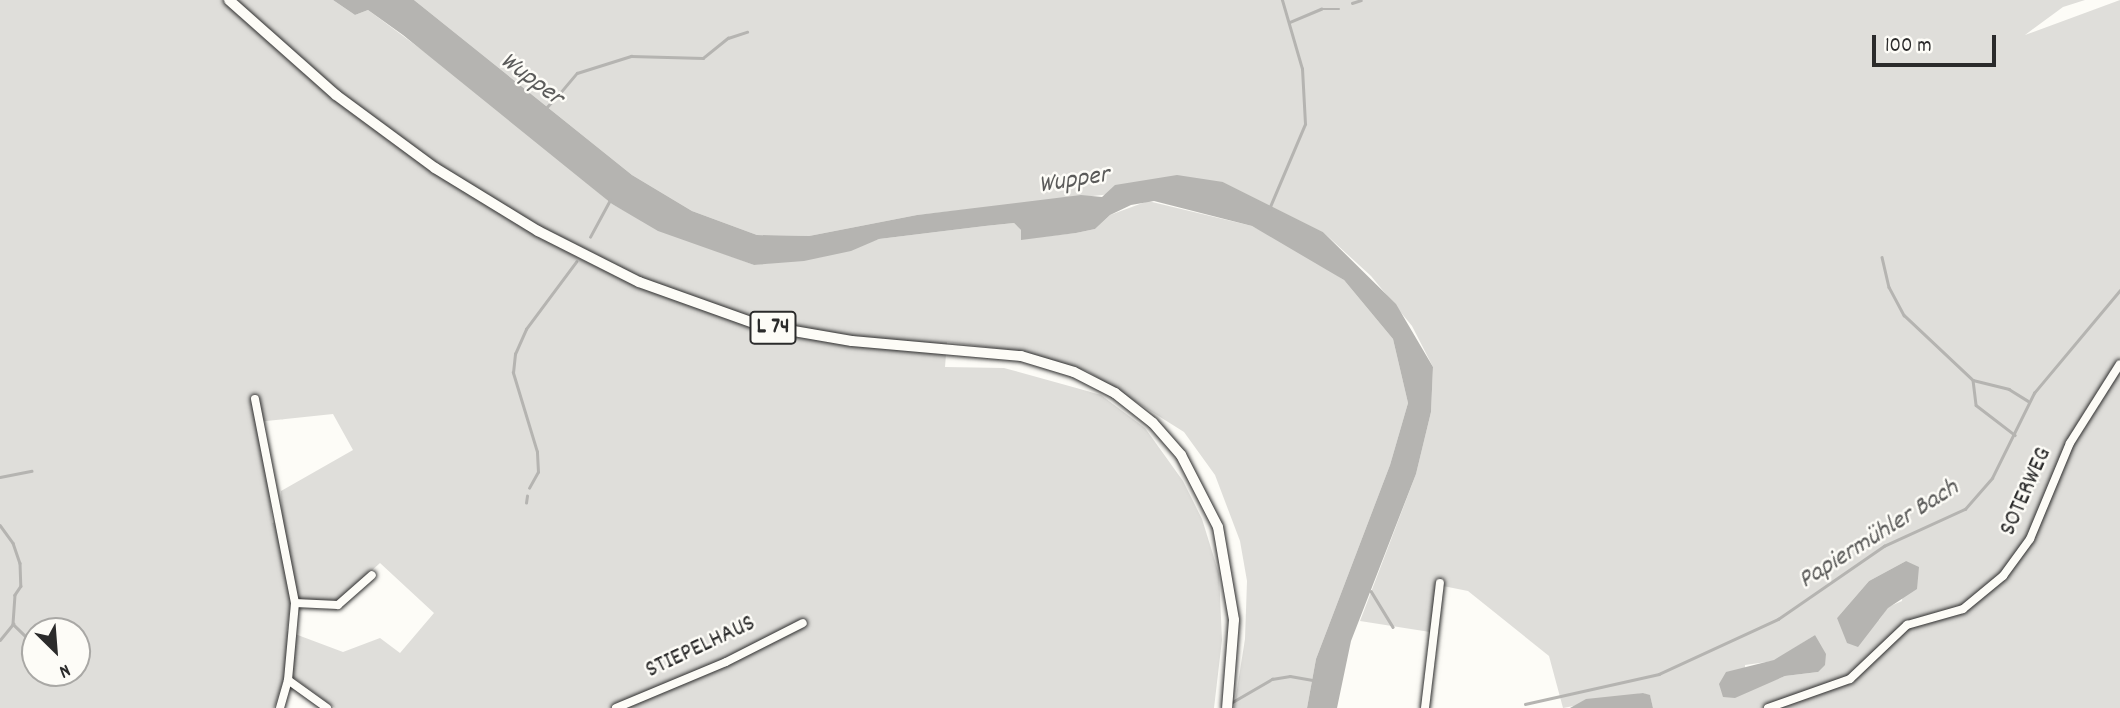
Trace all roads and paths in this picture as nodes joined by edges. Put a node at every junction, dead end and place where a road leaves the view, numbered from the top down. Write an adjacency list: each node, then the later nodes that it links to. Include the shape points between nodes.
1 (229, 0): 12 (main road, L 74, via 336,95 414,153 538,231 639,282 759,325 831,339 1021,356 1074,372 1115,393 1168,438 1208,501 1227,561 1233,643)
2 (2120, 364): 14 (street, SOTERWEG, via 2070,443 2030,538 2003,576 1963,609 1907,625 1850,679)
3 (256, 399): 6 (street)
4 (372, 575): 6 (street, via 338,605)
5 (1440, 583): 13 (street)
6 (295, 603): 8 (street)
7 (803, 623): 11 (street, STIEPELHAUS, via 726,662)
8 (288, 681): 9 (street); 10 (street)
9 (280, 708)
10 (327, 708)
11 (616, 708)
12 (1227, 708)
13 (1425, 708)
14 (1768, 708)

